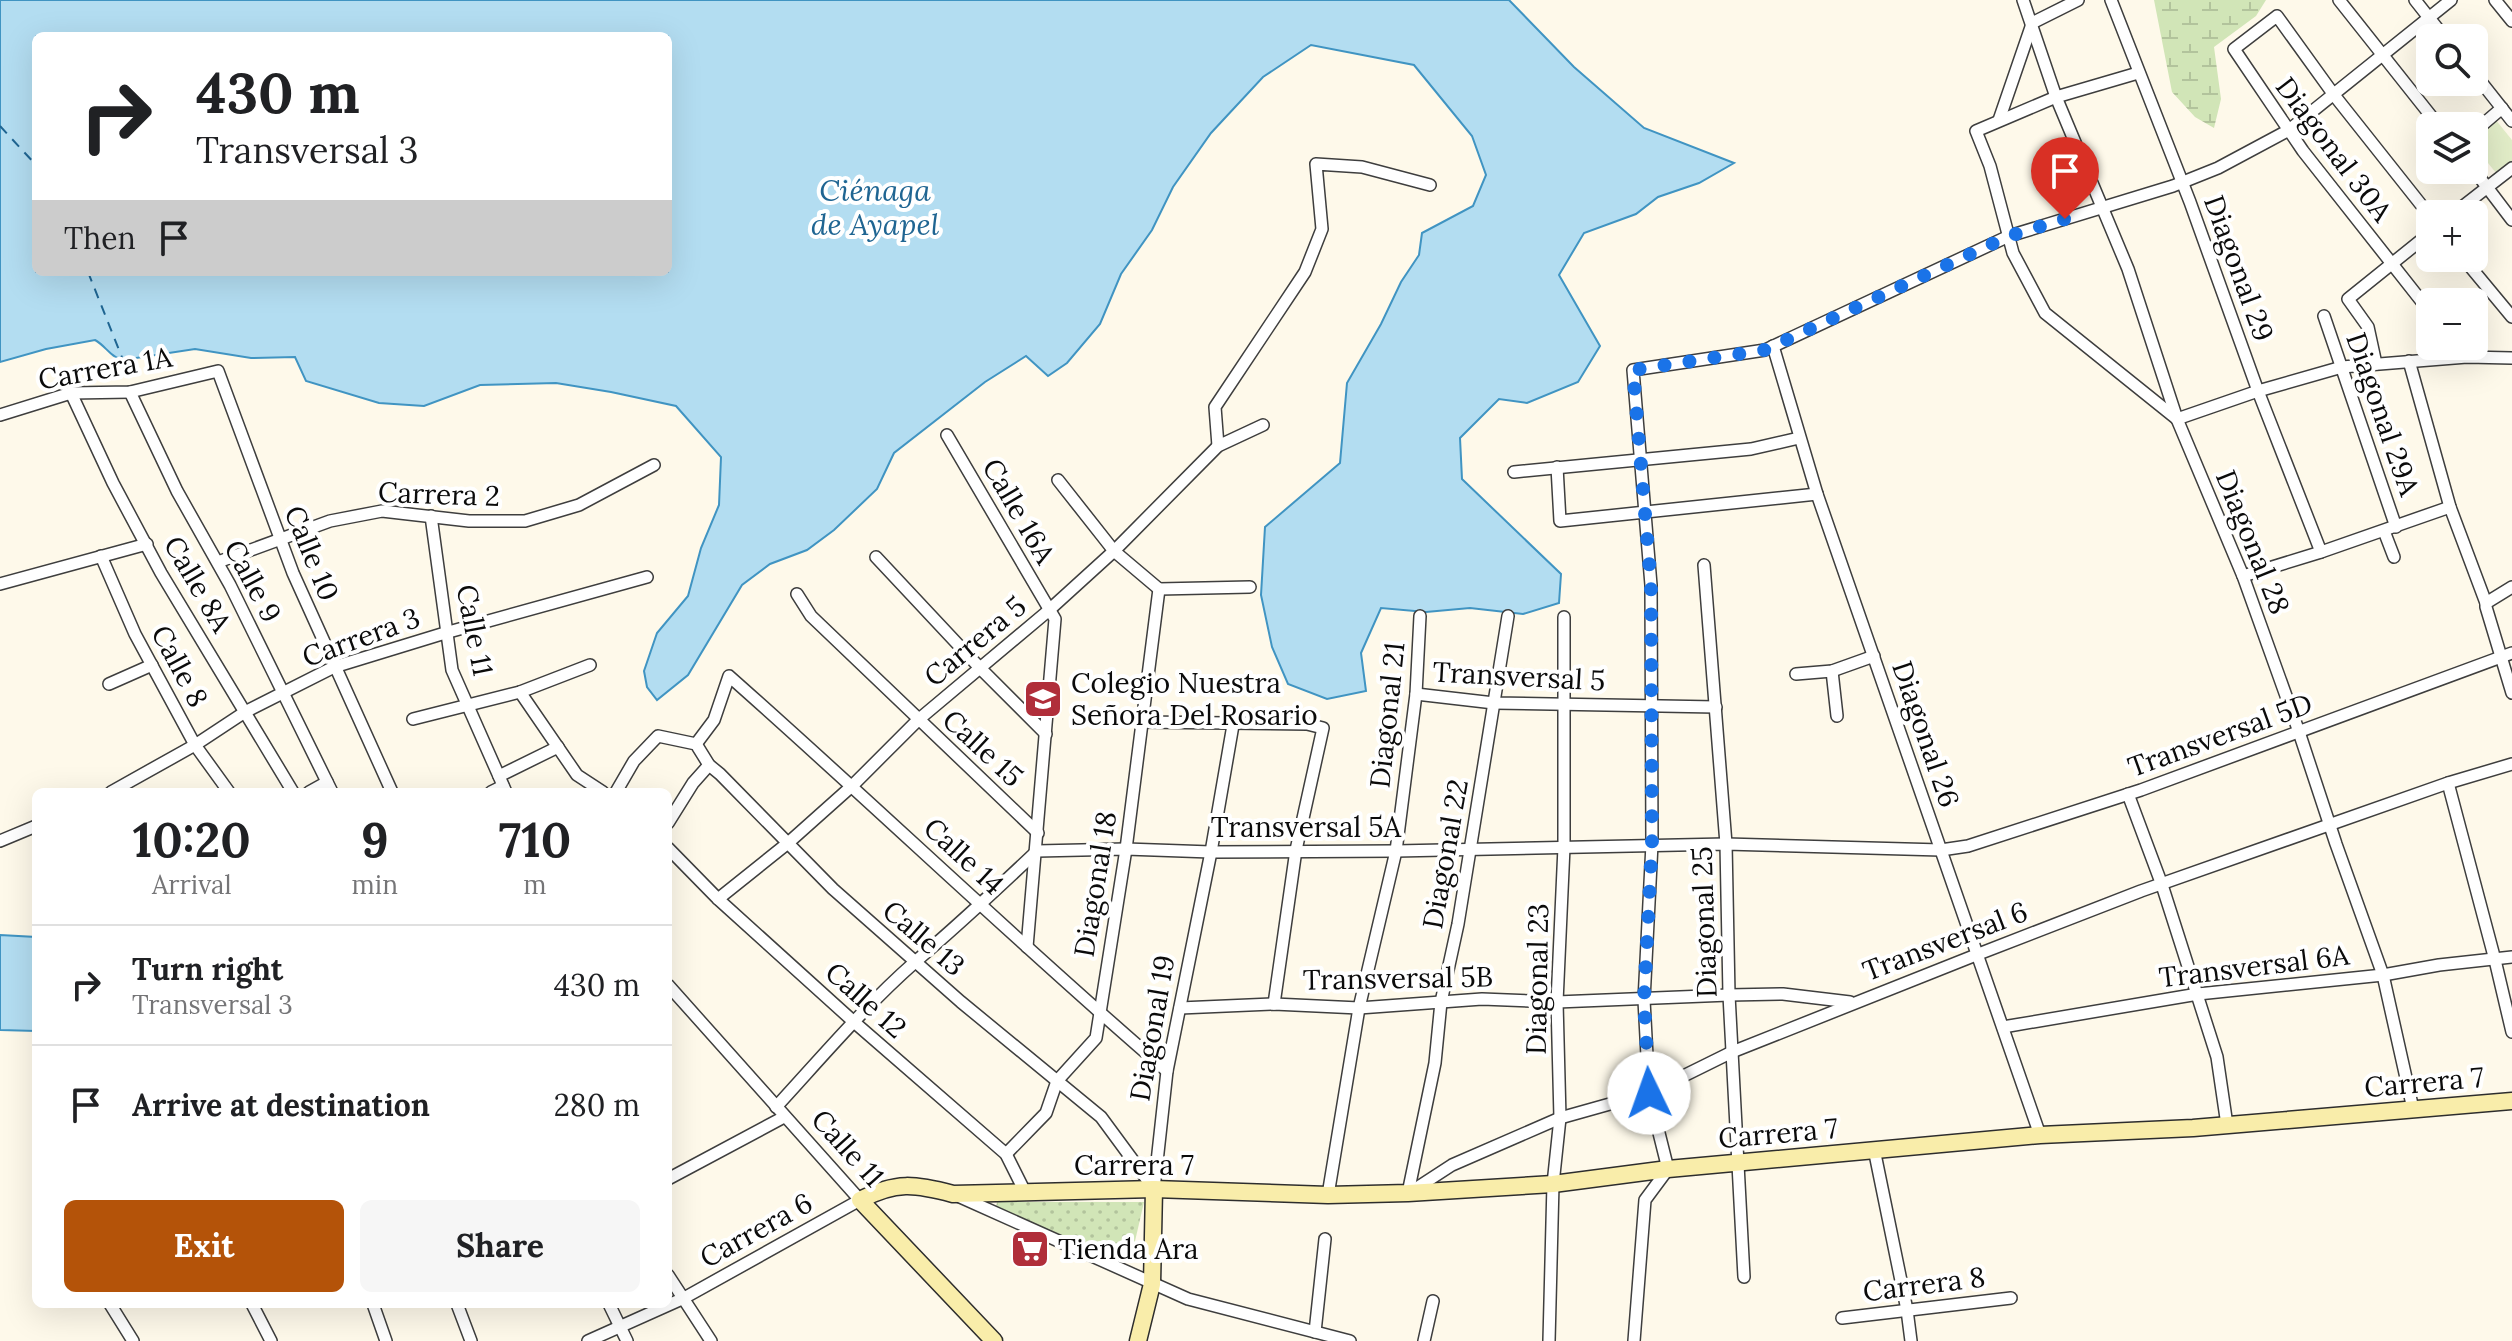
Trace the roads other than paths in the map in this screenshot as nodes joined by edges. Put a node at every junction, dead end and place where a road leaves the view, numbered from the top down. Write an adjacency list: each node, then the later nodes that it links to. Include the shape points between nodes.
1 (2023, 0): 10 (street, Diagonal 28)
2 (2078, 0): 10 (street)
3 (2111, 0): 13 (street, Diagonal 29)
4 (2339, 0): 12 (street)
5 (2415, 0): 8 (street)
6 (2451, 0): 8 (street)
7 (2495, 0): 9 (street)
8 (2428, 18): 11 (street); 12 (street)
9 (2512, 21)
10 (2032, 23): 16 (street, Diagonal 28); 19 (street)
11 (2433, 24)
12 (2382, 56): 15 (street); 18 (street)
13 (2138, 73): 16 (street); 24 (street, Diagonal 29)
14 (2488, 90): 17 (street)
15 (2334, 95): 22 (street); 22 (street, Diagonal 30A, via 2277,16 2234,49); 28 (street)
16 (2056, 97): 19 (street); 30 (street, Diagonal 28)
17 (2502, 108): 20 (street); 21 (street)
18 (2428, 112)
19 (1999, 120): 32 (street, via 1976,131)
20 (2488, 120)
21 (2512, 121)
22 (2289, 130): 24 (street); 34 (street, Diagonal 30A)
23 (2512, 168): 27 (street)
24 (2181, 183): 30 (street); 47 (street, Diagonal 29)
25 (2486, 184): 27 (street)
26 (1430, 185): 55 (street, via 1362,167 1316,164 1322,229 1305,272 1215,407)
27 (2488, 187): 29 (street); 31 (street)
28 (2417, 200)
29 (2471, 200)
30 (2102, 208): 32 (street); 51 (street, Diagonal 28, via 2128,269)
31 (2512, 220)
32 (2009, 236): 39 (street); 51 (street, via 2045,313)
33 (2416, 244): 34 (street)
34 (2391, 264): 36 (street, Diagonal 30A); 44 (street, via 2348,299 2368,327)
35 (2475, 272): 38 (street)
36 (2416, 295)
37 (2324, 316): 45 (street, Diagonal 29A)
38 (2512, 317)
39 (1773, 346): 54 (street, Diagonal 26); 56 (street, via 1633,370)
40 (2488, 357): 41 (street)
41 (2512, 358)
42 (2424, 360): 43 (street)
43 (2409, 361): 44 (street); 62 (street)
44 (2376, 364): 45 (street)
45 (2342, 367): 47 (street); 65 (street, Diagonal 29A)
46 (218, 371): 48 (street, Carrera 1A); 66 (street, Calle 10)
47 (2258, 391): 51 (street); 69 (street, Diagonal 29)
48 (130, 392): 49 (street, Carrera 1A); 73 (street, Calle 9)
49 (71, 393): 50 (street, Carrera 1A); 67 (street, Calle 8A)
50 (0, 415)
51 (2177, 419): 75 (street, Diagonal 28)
52 (1263, 425): 55 (street, Carrera 5)
53 (947, 435): 83 (street, Calle 16A)
54 (1799, 438): 56 (street); 61 (street, Diagonal 26)
55 (1218, 446): 68 (street, Carrera 5)
56 (1640, 462): 58 (street); 63 (street)
57 (654, 465): 64 (street, Carrera 2, via 579,505 525,521)
58 (1557, 467): 59 (street); 63 (street, via 1560,521)
59 (1514, 472)
60 (1058, 480): 68 (street)
61 (1817, 494): 63 (street); 89 (street, Diagonal 26)
62 (2450, 507): 65 (street); 82 (street)
63 (1645, 512): 104 (street)
64 (431, 516): 66 (street, Carrera 2, via 382,511 330,521); 87 (street, Calle 11)
65 (2390, 529): 69 (street); 72 (street, Diagonal 29A)
66 (280, 540): 73 (street, Carrera 2); 92 (street, Calle 10)
67 (147, 544): 70 (street); 106 (street, Calle 8A)
68 (1114, 551): 80 (street); 83 (street, Carrera 5)
69 (2321, 552): 75 (street)
70 (101, 556): 77 (street); 90 (street, Calle 8)
71 (876, 557): 93 (street)
72 (2394, 557)
73 (218, 562): 97 (street, Calle 9)
74 (1704, 565): 105 (street, Diagonal 25)
75 (2243, 576): 112 (street, Diagonal 28)
76 (647, 577): 87 (street, Carrera 3)
77 (0, 584)
78 (1250, 587): 80 (street)
79 (2512, 587): 82 (street)
80 (1159, 589): 110 (street, Diagonal 18)
81 (797, 594): 109 (street, Calle 15, via 811,616)
82 (2486, 603): 88 (street)
83 (1048, 611): 93 (street, Carrera 5); 113 (street, via 1055,619)
84 (1420, 616): 100 (street, Diagonal 21)
85 (1508, 616): 101 (street, Diagonal 22)
86 (1564, 617): 102 (street, Diagonal 23)
87 (445, 633): 92 (street, Carrera 3); 103 (street, Calle 11)
88 (2506, 654): 99 (street); 112 (street, Transversal 5D)
89 (1874, 656): 94 (street); 142 (street, Diagonal 26)
90 (152, 665): 96 (street); 115 (street, Calle 8)
91 (590, 665): 98 (street)
92 (334, 667): 97 (street, Carrera 3); 126 (street, Calle 10)
93 (980, 668): 109 (street, Carrera 5); 113 (street)
94 (1832, 671): 95 (street); 107 (street)
95 (1796, 674)
96 (109, 684)
97 (283, 692): 106 (street, Carrera 3); 122 (street, Calle 9)
98 (520, 692): 103 (street); 116 (street)
99 (2512, 693)
100 (1416, 694): 101 (street, Transversal 5); 144 (street, Diagonal 21)
101 (1494, 703): 102 (street, Transversal 5); 140 (street, Diagonal 22)
102 (1565, 705): 104 (street, Transversal 5); 138 (street, Diagonal 23)
103 (467, 706): 108 (street); 120 (street, Calle 11)
104 (1652, 706): 105 (street, Transversal 5); 136 (street)
105 (1716, 707): 137 (street, Diagonal 25)
106 (245, 712): 115 (street, Carrera 3); 125 (street, Calle 8A)
107 (1837, 716)
108 (413, 719)
109 (918, 720): 121 (street, Carrera 5); 133 (street, Calle 15)
110 (1141, 722): 111 (street); 139 (street, Diagonal 18)
111 (1233, 725): 141 (street, via 1323,728); 146 (street, Diagonal 19)
112 (2299, 732): 129 (street, Transversal 5D); 131 (street, Diagonal 28)
113 (1046, 734): 133 (street)
114 (696, 744): 118 (street, Calle 13); 121 (street, Calle 14, via 714,720 729,676); 128 (street, via 658,736)
115 (195, 745): 123 (street, Carrera 3); 124 (street, Calle 8)
116 (558, 747): 120 (street); 127 (street, via 577,775)
117 (2512, 764): 119 (street, Transversal 6)
118 (709, 765): 130 (street); 135 (street, Calle 13)
119 (2448, 783): 131 (street, Transversal 6); 153 (street)
120 (503, 785)
121 (853, 785): 135 (street, Carrera 5); 149 (street, Calle 14)
122 (330, 787)
123 (118, 788)
124 (226, 788)
125 (291, 788)
126 (390, 788)
127 (597, 788)
128 (618, 788)
129 (2128, 794): 142 (street, Transversal 5D); 147 (street)
130 (672, 817)
131 (2330, 826): 147 (street, Transversal 6); 155 (street, Diagonal 28)
132 (32, 828): 134 (street)
133 (1038, 833): 143 (street)
134 (0, 841)
135 (788, 843): 148 (street, Carrera 5); 154 (street, Calle 13)
136 (1652, 844): 137 (street, Transversal 5A); 138 (street, Transversal 5A); 159 (street)
137 (1726, 844): 142 (street, Transversal 5A); 158 (street, Diagonal 25)
138 (1564, 847): 140 (street, Transversal 5A); 161 (street, Diagonal 23)
139 (1126, 849): 143 (street, Transversal 5A); 146 (street, Transversal 5A); 166 (street, Diagonal 18)
140 (1470, 849): 144 (street, Transversal 5A); 160 (street, Diagonal 22)
141 (1296, 850): 144 (street, Transversal 5A); 146 (street, Transversal 5A); 163 (street)
142 (1941, 850): 151 (street, Diagonal 26)
143 (1037, 851): 149 (street); 150 (street)
144 (1396, 851): 165 (street, Diagonal 21)
145 (672, 852): 148 (street, Calle 12)
146 (1211, 852): 164 (street, Diagonal 19)
147 (2162, 885): 151 (street, Transversal 6); 157 (street)
148 (718, 899): 167 (street, Calle 12)
149 (981, 904): 150 (street, Calle 14); 154 (street)
150 (1027, 947): 166 (street, Calle 14)
151 (1976, 955): 162 (street, Transversal 6); 168 (street, Diagonal 26)
152 (2512, 957): 153 (street, Transversal 6A)
153 (2495, 960): 155 (street, Transversal 6A); 169 (street)
154 (915, 962): 167 (street); 172 (street, Calle 13)
155 (2383, 975): 157 (street, Transversal 6A); 175 (street, Diagonal 28)
156 (672, 990): 176 (street, Calle 11)
157 (2198, 994): 168 (street, Transversal 6A); 178 (street, via 2217,1057)
158 (1729, 995): 159 (street, Transversal 5B); 162 (street, Transversal 5B); 170 (street, Diagonal 25)
159 (1644, 1000): 161 (street, Transversal 5B); 173 (street)
160 (1441, 1002): 161 (street, Transversal 5B); 165 (street, Transversal 5B); 188 (street, Diagonal 22, via 1435,1063)
161 (1557, 1002): 177 (street, Diagonal 23)
162 (1855, 1002): 170 (street, Transversal 6)
163 (1274, 1004): 164 (street, Transversal 5B); 165 (street, Transversal 5B)
164 (1180, 1008): 171 (street, Diagonal 19)
165 (1359, 1008): 190 (street, Diagonal 21)
166 (1100, 1013): 171 (street, Calle 14); 172 (street, Diagonal 18, via 1096,1038)
167 (854, 1022): 176 (street); 181 (street, Calle 12)
168 (2003, 1027): 179 (street, Diagonal 26)
169 (2512, 1032)
170 (1732, 1052): 173 (street, Transversal 6); 182 (street, Diagonal 25)
171 (1167, 1071): 186 (street, Diagonal 19)
172 (1057, 1081): 181 (street, Diagonal 18, via 1046,1113); 186 (street, Calle 13, via 1101,1117)
173 (1649, 1093): 177 (street, Transversal 6); 183 (street)
174 (2512, 1101): 175 (main road, Carrera 7)
175 (2413, 1109): 178 (main road, Carrera 7)
176 (780, 1112): 184 (street); 191 (street, Calle 11)
177 (1560, 1118): 185 (street, Diagonal 23); 188 (street, Transversal 6, via 1452,1165)
178 (2227, 1125): 179 (main road, Carrera 7)
179 (2040, 1135): 180 (main road, Carrera 7)
180 (1874, 1149): 182 (main road, Carrera 7); 206 (street)
181 (1006, 1154): 187 (street, Calle 12)
182 (1737, 1162): 183 (main road, Carrera 7); 193 (street, Diagonal 25)
183 (1668, 1169): 185 (main road, Carrera 7); 222 (street, via 1645,1200)
184 (672, 1177)
185 (1553, 1184): 188 (main road, Carrera 7); 221 (street, Diagonal 23)
186 (1154, 1189): 187 (main road, Carrera 7); 190 (main road, Carrera 7); 195 (main road, Diagonal 19)
187 (1025, 1192): 189 (main road, Carrera 7)
188 (1408, 1193): 190 (main road, Carrera 7)
189 (953, 1194): 191 (main road, Carrera 7, via 905,1186 882,1188); 195 (street)
190 (1328, 1195)
191 (860, 1200): 196 (street, Carrera 6); 217 (main road, Calle 11)
192 (1325, 1239): 209 (street)
193 (1744, 1277)
194 (672, 1281): 196 (street)
195 (1152, 1284): 209 (street, via 1188,1299); 218 (main road, Diagonal 19)
196 (684, 1298): 199 (street, Carrera 6); 216 (street)
197 (2011, 1298): 206 (street, Carrera 8)
198 (1433, 1301): 220 (street)
199 (672, 1303)
200 (112, 1308): 210 (street)
201 (254, 1308): 211 (street)
202 (374, 1308): 212 (street)
203 (459, 1308): 213 (street)
204 (611, 1308): 208 (street)
205 (661, 1308): 208 (street, Carrera 6)
206 (1907, 1310): 207 (street, Carrera 8); 223 (street)
207 (1842, 1318)
208 (620, 1326): 214 (street, Carrera 6); 215 (street)
209 (1315, 1332): 219 (street)
210 (133, 1341)
211 (271, 1341)
212 (386, 1341)
213 (471, 1341)
214 (588, 1341)
215 (627, 1341)
216 (711, 1341)
217 (994, 1341)
218 (1138, 1341)
219 (1350, 1341)
220 (1424, 1341)
221 (1549, 1341)
222 (1634, 1341)
223 (1911, 1341)

